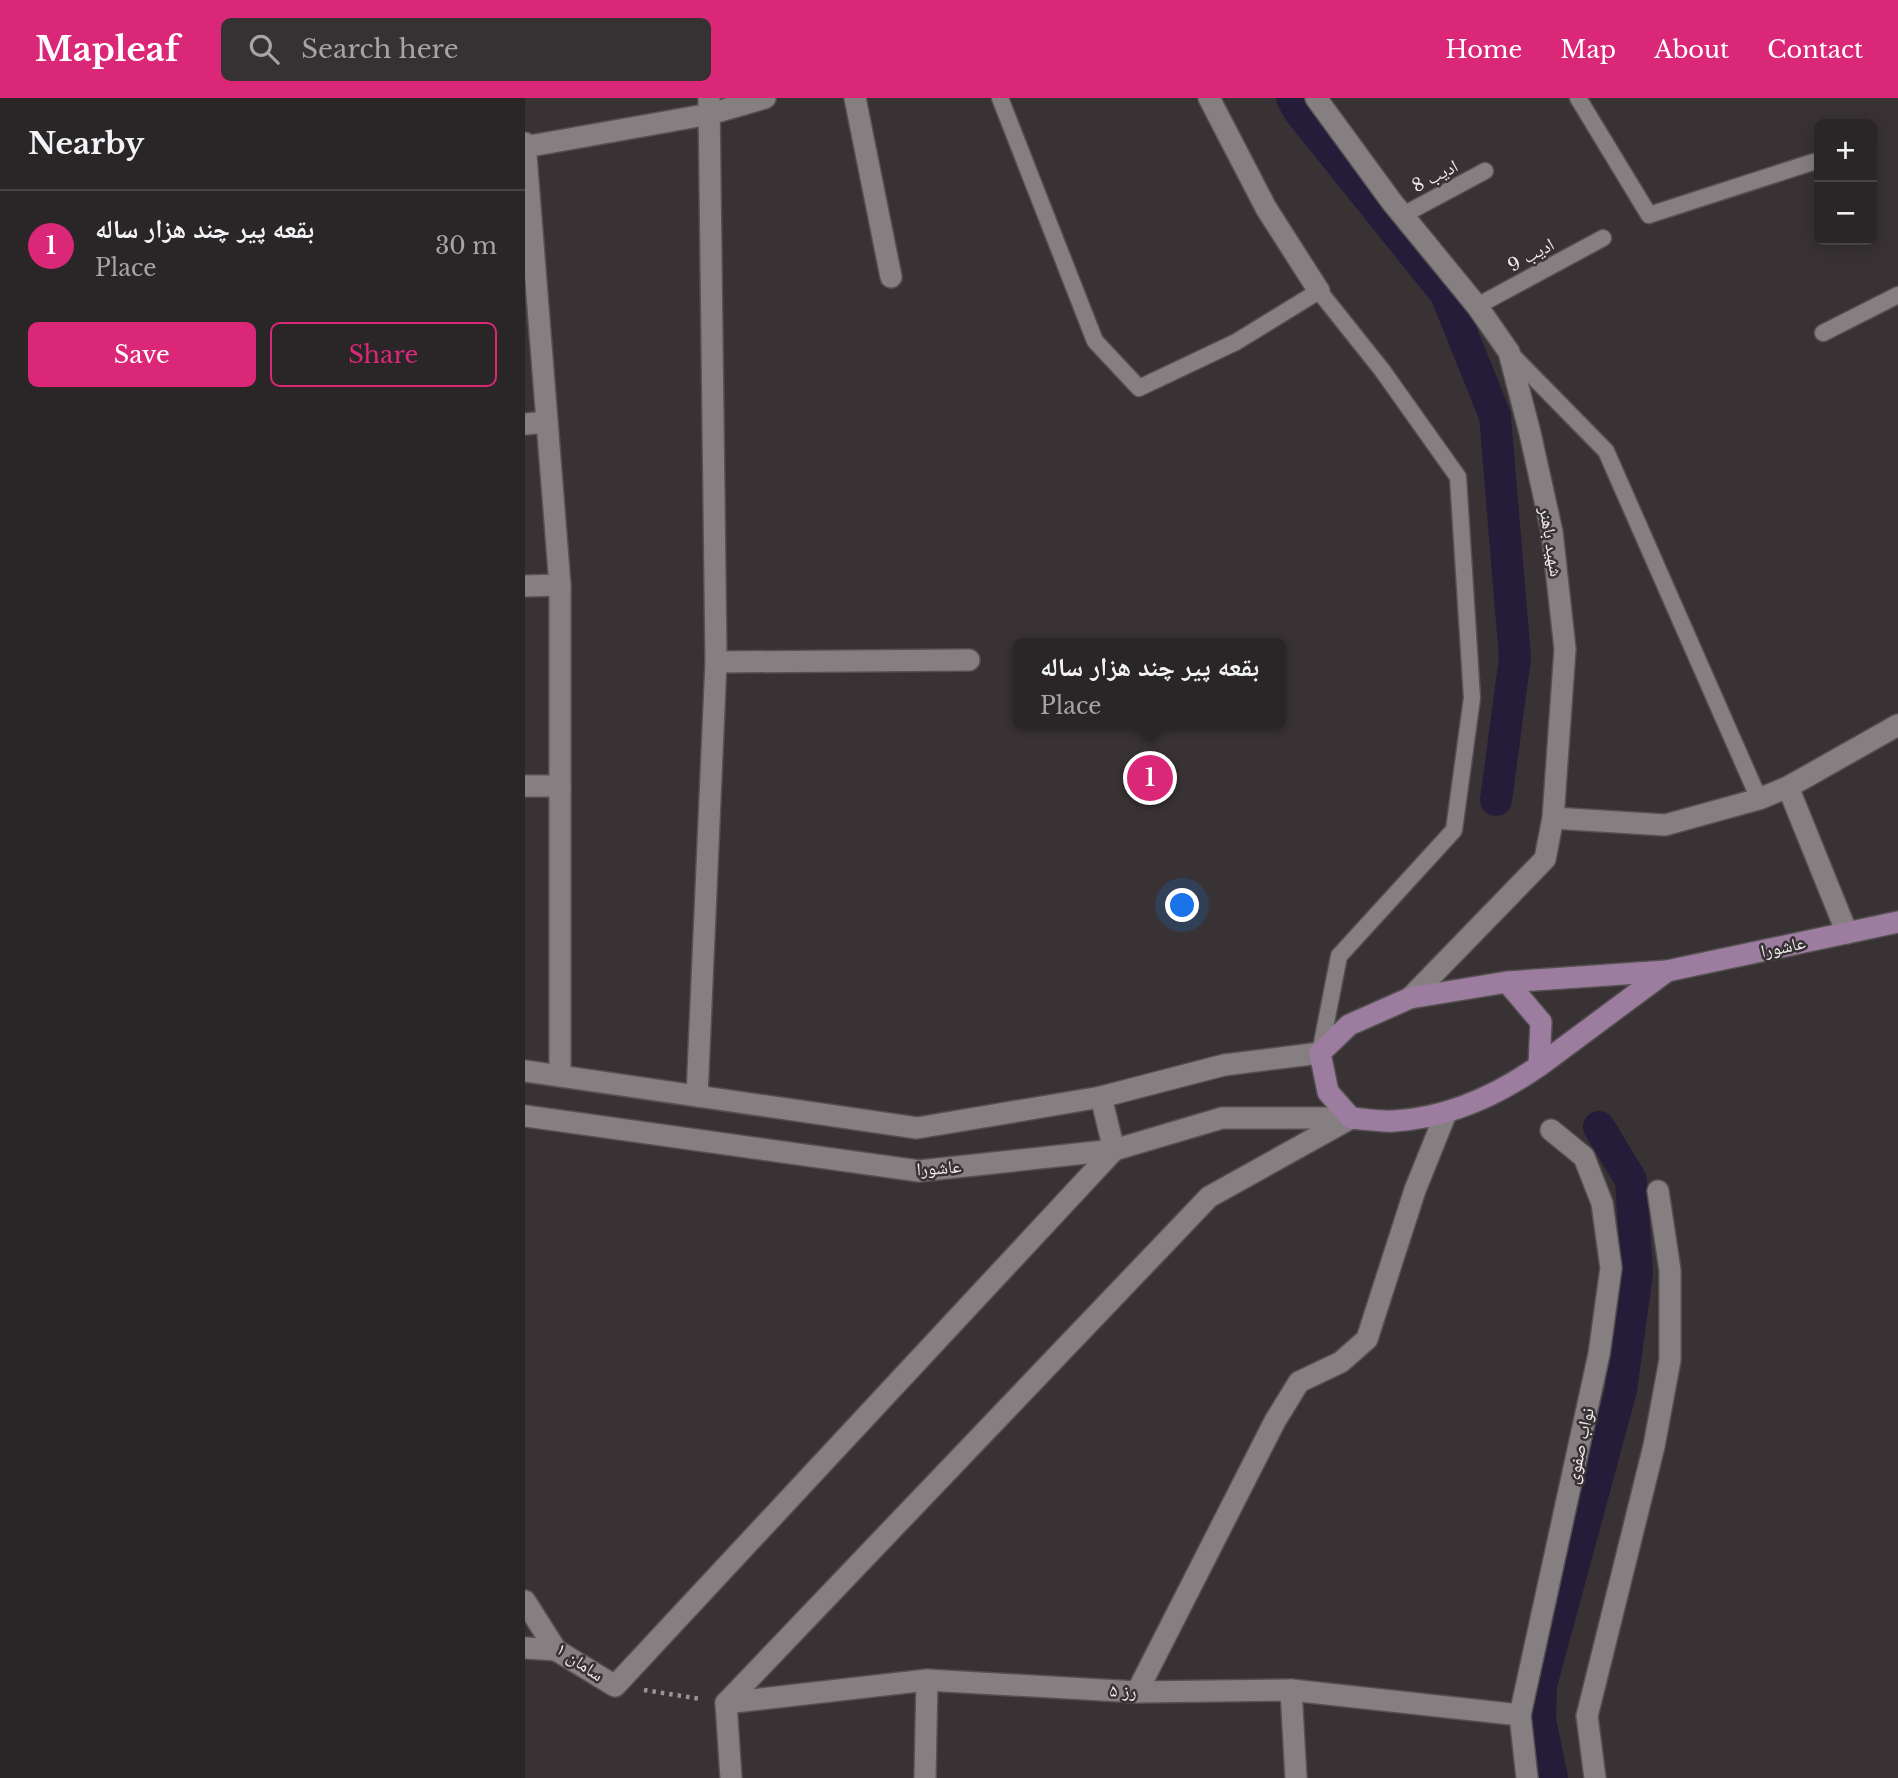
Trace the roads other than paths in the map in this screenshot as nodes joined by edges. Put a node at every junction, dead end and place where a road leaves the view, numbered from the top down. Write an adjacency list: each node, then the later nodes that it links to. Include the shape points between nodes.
1 (765, 98): 7 (street)
2 (855, 98): 14 (street)
3 (1000, 98): 15 (lane, via 1095,341 1139,388 1236,342)
4 (1209, 98): 15 (street, via 1266,208)
5 (1578, 98): 9 (lane, via 1649,215)
6 (1317, 99): 11 (street, شهید باهنر)
7 (710, 106): 8 (street); 25 (street)
8 (525, 145): 12 (street)
9 (1813, 162)
10 (1485, 172): 11 (lane, ادیب 8)
11 (1403, 215): 17 (street, شهید باهنر)
12 (529, 234): 20 (street)
13 (1603, 238): 17 (lane, ادیب 9)
14 (891, 277)
15 (1319, 291): 37 (lane, via 1458,477 1472,698 1454,830 1339,956)
16 (1898, 295): 18 (lane)
17 (1477, 306): 19 (street, شهید باهنر)
18 (1823, 333)
19 (1509, 352): 30 (lane, via 1606,451); 31 (street, شهید باهنر, via 1552,532 1565,649)
20 (547, 422): 21 (street); 22 (street)
21 (525, 424)
22 (560, 585): 23 (street); 28 (street)
23 (525, 586)
24 (969, 660): 25 (street)
25 (716, 662): 41 (street)
26 (1898, 725): 29 (street)
27 (525, 786): 28 (street)
28 (560, 786): 40 (street)
29 (1788, 787): 30 (street); 33 (street)
30 (1759, 799): 31 (street, via 1665,825)
31 (1553, 818): 36 (street, شهید باهنر, via 1545,859)
32 (1898, 922): 33 (main road, عاشورا)
33 (1847, 933): 34 (main road, عاشورا)
34 (1667, 971): 35 (main road, عاشورا); 38 (main road)
35 (1507, 982): 36 (main road, عاشورا); 38 (main road, via 1541,1022)
36 (1410, 999): 37 (main road, عاشورا, via 1349,1025)
37 (1320, 1053): 42 (street, via 1224,1065); 45 (main road, via 1328,1092)
38 (1539, 1066): 43 (main road, via 1510,1086)
39 (525, 1071): 40 (street)
40 (560, 1076): 41 (street)
41 (697, 1096): 42 (street, via 917,1128)
42 (1101, 1097): 47 (street)
43 (1446, 1113): 45 (main road, via 1393,1121); 54 (street, via 1415,1190 1367,1339 1341,1362 1299,1382)
44 (525, 1116): 47 (street, عاشورا, via 919,1171)
45 (1350, 1118): 47 (street, عاشورا, via 1222,1118); 55 (street, via 1209,1197)
46 (1551, 1129): 56 (street, نواب صفوی, via 1584,1157 1602,1203 1611,1268 1599,1354)
47 (1114, 1150): 51 (street, سامان ۱, via 615,1686)
48 (1658, 1191): 61 (street, via 1670,1270 1670,1360 1654,1447 1587,1716)
49 (525, 1601): 51 (street, سامان ۱)
50 (525, 1648): 51 (street)
51 (556, 1650)
52 (927, 1680): 54 (street, رز ۵); 55 (street, رز ۵); 58 (street)
53 (1291, 1690): 54 (street, رز ۵); 56 (street, رز ۵); 59 (street)
54 (1137, 1692)
55 (726, 1703): 57 (street)
56 (1520, 1716): 60 (street, نواب صفوی)
57 (731, 1778)
58 (925, 1778)
59 (1296, 1778)
60 (1528, 1778)
61 (1595, 1778)

